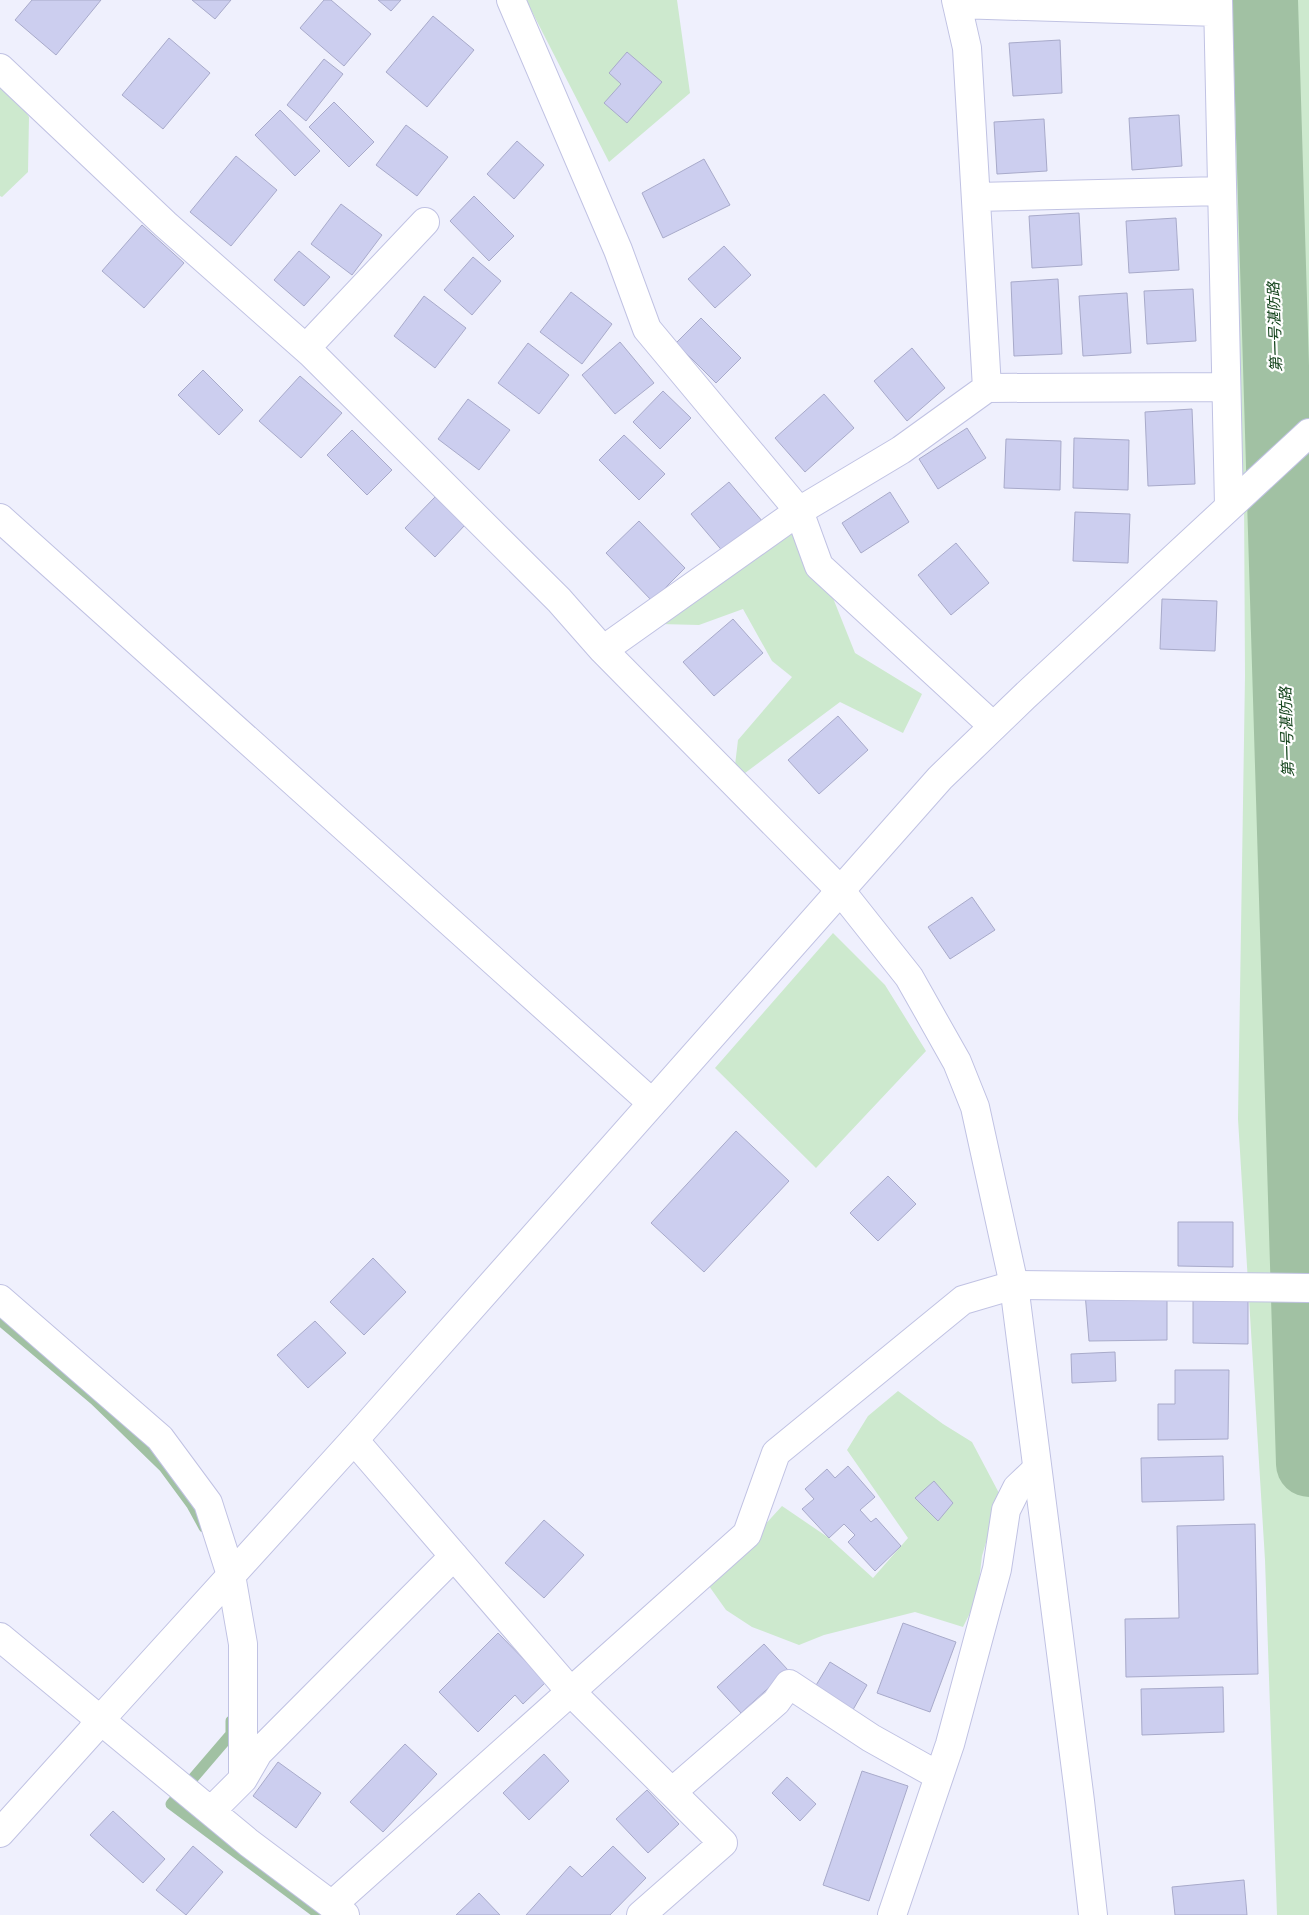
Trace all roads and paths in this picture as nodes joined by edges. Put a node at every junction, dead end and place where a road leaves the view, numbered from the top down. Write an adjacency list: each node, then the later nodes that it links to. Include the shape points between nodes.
1 (511, 0): 14 (street, via 618,250 647,329)
2 (956, 2): 3 (street); 7 (street, via 966,48)
3 (1092, 4): 4 (street)
4 (1218, 6): 6 (street)
5 (0, 68): 9 (street, via 165,224)
6 (1222, 191): 7 (street); 10 (street)
7 (976, 197): 11 (street)
8 (426, 222): 9 (street)
9 (306, 348): 16 (street, via 559,600)
10 (1226, 387): 11 (street); 13 (street)
11 (987, 388): 14 (street, via 901,450)
12 (1309, 433): 13 (street)
13 (1236, 499): 17 (street)
14 (799, 511): 16 (street); 17 (street, via 819,566)
15 (0, 518): 19 (street)
16 (603, 650): 18 (street)
17 (993, 726): 18 (street, via 940,778)
18 (840, 890): 19 (street); 20 (street, via 909,977 957,1062 975,1107)
19 (652, 1102): 23 (street)
20 (1014, 1285): 21 (street); 24 (street); 28 (street, via 963,1300 776,1454 747,1534)
21 (1309, 1288)
22 (0, 1299): 26 (street, via 160,1438 208,1503)
23 (354, 1440): 25 (street); 26 (street)
24 (1037, 1469): 30 (street, via 1017,1488 1006,1510 997,1569); 38 (street)
25 (454, 1556): 28 (street); 31 (street, via 258,1752)
26 (231, 1575): 29 (street); 31 (street, via 243,1644)
27 (0, 1637): 29 (street)
28 (571, 1692): 32 (street); 35 (street)
29 (100, 1720): 33 (street); 34 (street)
30 (939, 1776): 32 (street, via 871,1738 789,1684 776,1702); 37 (street)
31 (243, 1779): 33 (street)
32 (672, 1792): 36 (street, via 723,1843)
33 (211, 1812): 35 (street)
34 (0, 1834)
35 (339, 1910)
36 (641, 1915)
37 (892, 1915)
38 (1093, 1915)

